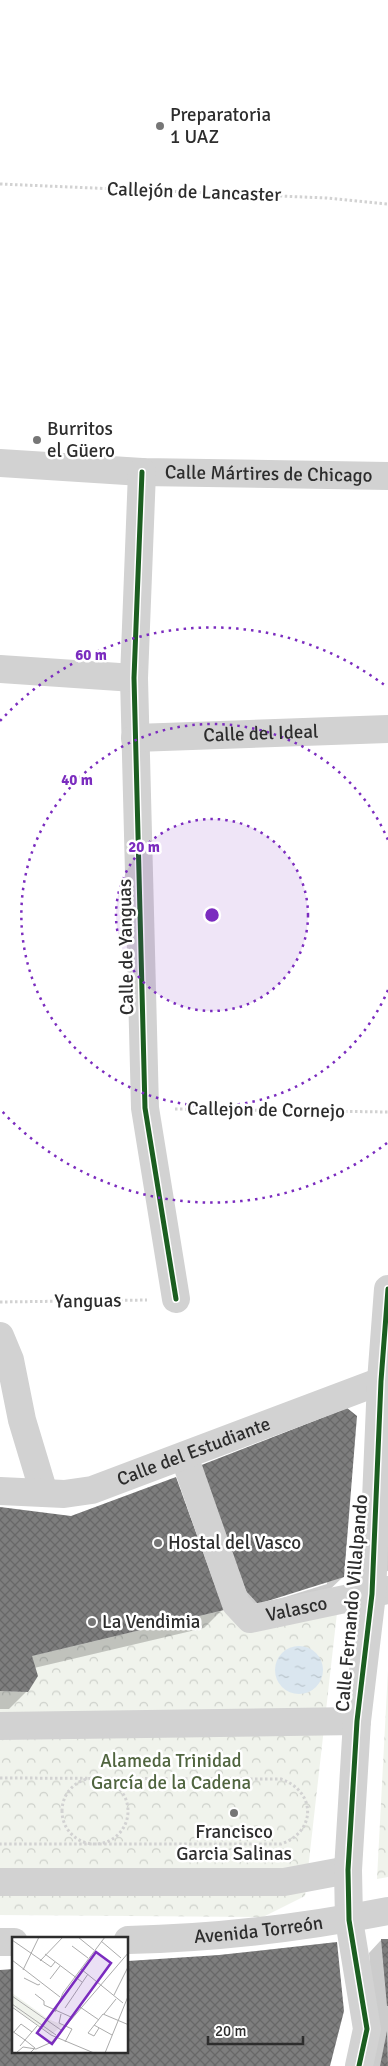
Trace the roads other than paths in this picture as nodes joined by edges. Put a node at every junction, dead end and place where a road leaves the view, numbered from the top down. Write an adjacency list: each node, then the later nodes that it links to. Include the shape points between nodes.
1 (0, 463): 2 (street, Calle Mártires de Chicago)
2 (142, 472): 3 (street, Calle Mártires de Chicago); 5 (street, Calle de Yanguas)
3 (388, 476)
4 (0, 669): 5 (street)
5 (134, 678): 7 (street, Calle de Yanguas)
6 (388, 729): 7 (street, Calle del Ideal)
7 (135, 738): 9 (street, Calle de Yanguas, via 145,1108)
8 (388, 1289): 11 (street, Calle Fernando Villalpando)
9 (176, 1299)
10 (0, 1336): 14 (street, via 10,1360 22,1420)
11 (381, 1381): 12 (street, Calle del Estudiante); 15 (street, Calle Fernando Villalpando)
12 (184, 1456): 14 (street, Calle del Estudiante, via 92,1490); 15 (street, Valasco, via 236,1604 250,1619)
13 (0, 1491): 14 (street, Calle del Estudiante)
14 (44, 1493)
15 (380, 1592): 16 (street, Calle Fernando Villalpando)
16 (357, 1721): 17 (street); 18 (street, Calle Fernando Villalpando)
17 (0, 1726)
18 (348, 1870): 19 (street, via 284,1882); 21 (street, Calle Fernando Villalpando)
19 (0, 1882)
20 (388, 1911): 21 (street, Avenida Torreón)
21 (349, 1920): 22 (street, Avenida Torreón, via 256,1933); 23 (street, Calle Fernando Villalpando, via 368,2030)
22 (129, 1940)
23 (359, 2066)

